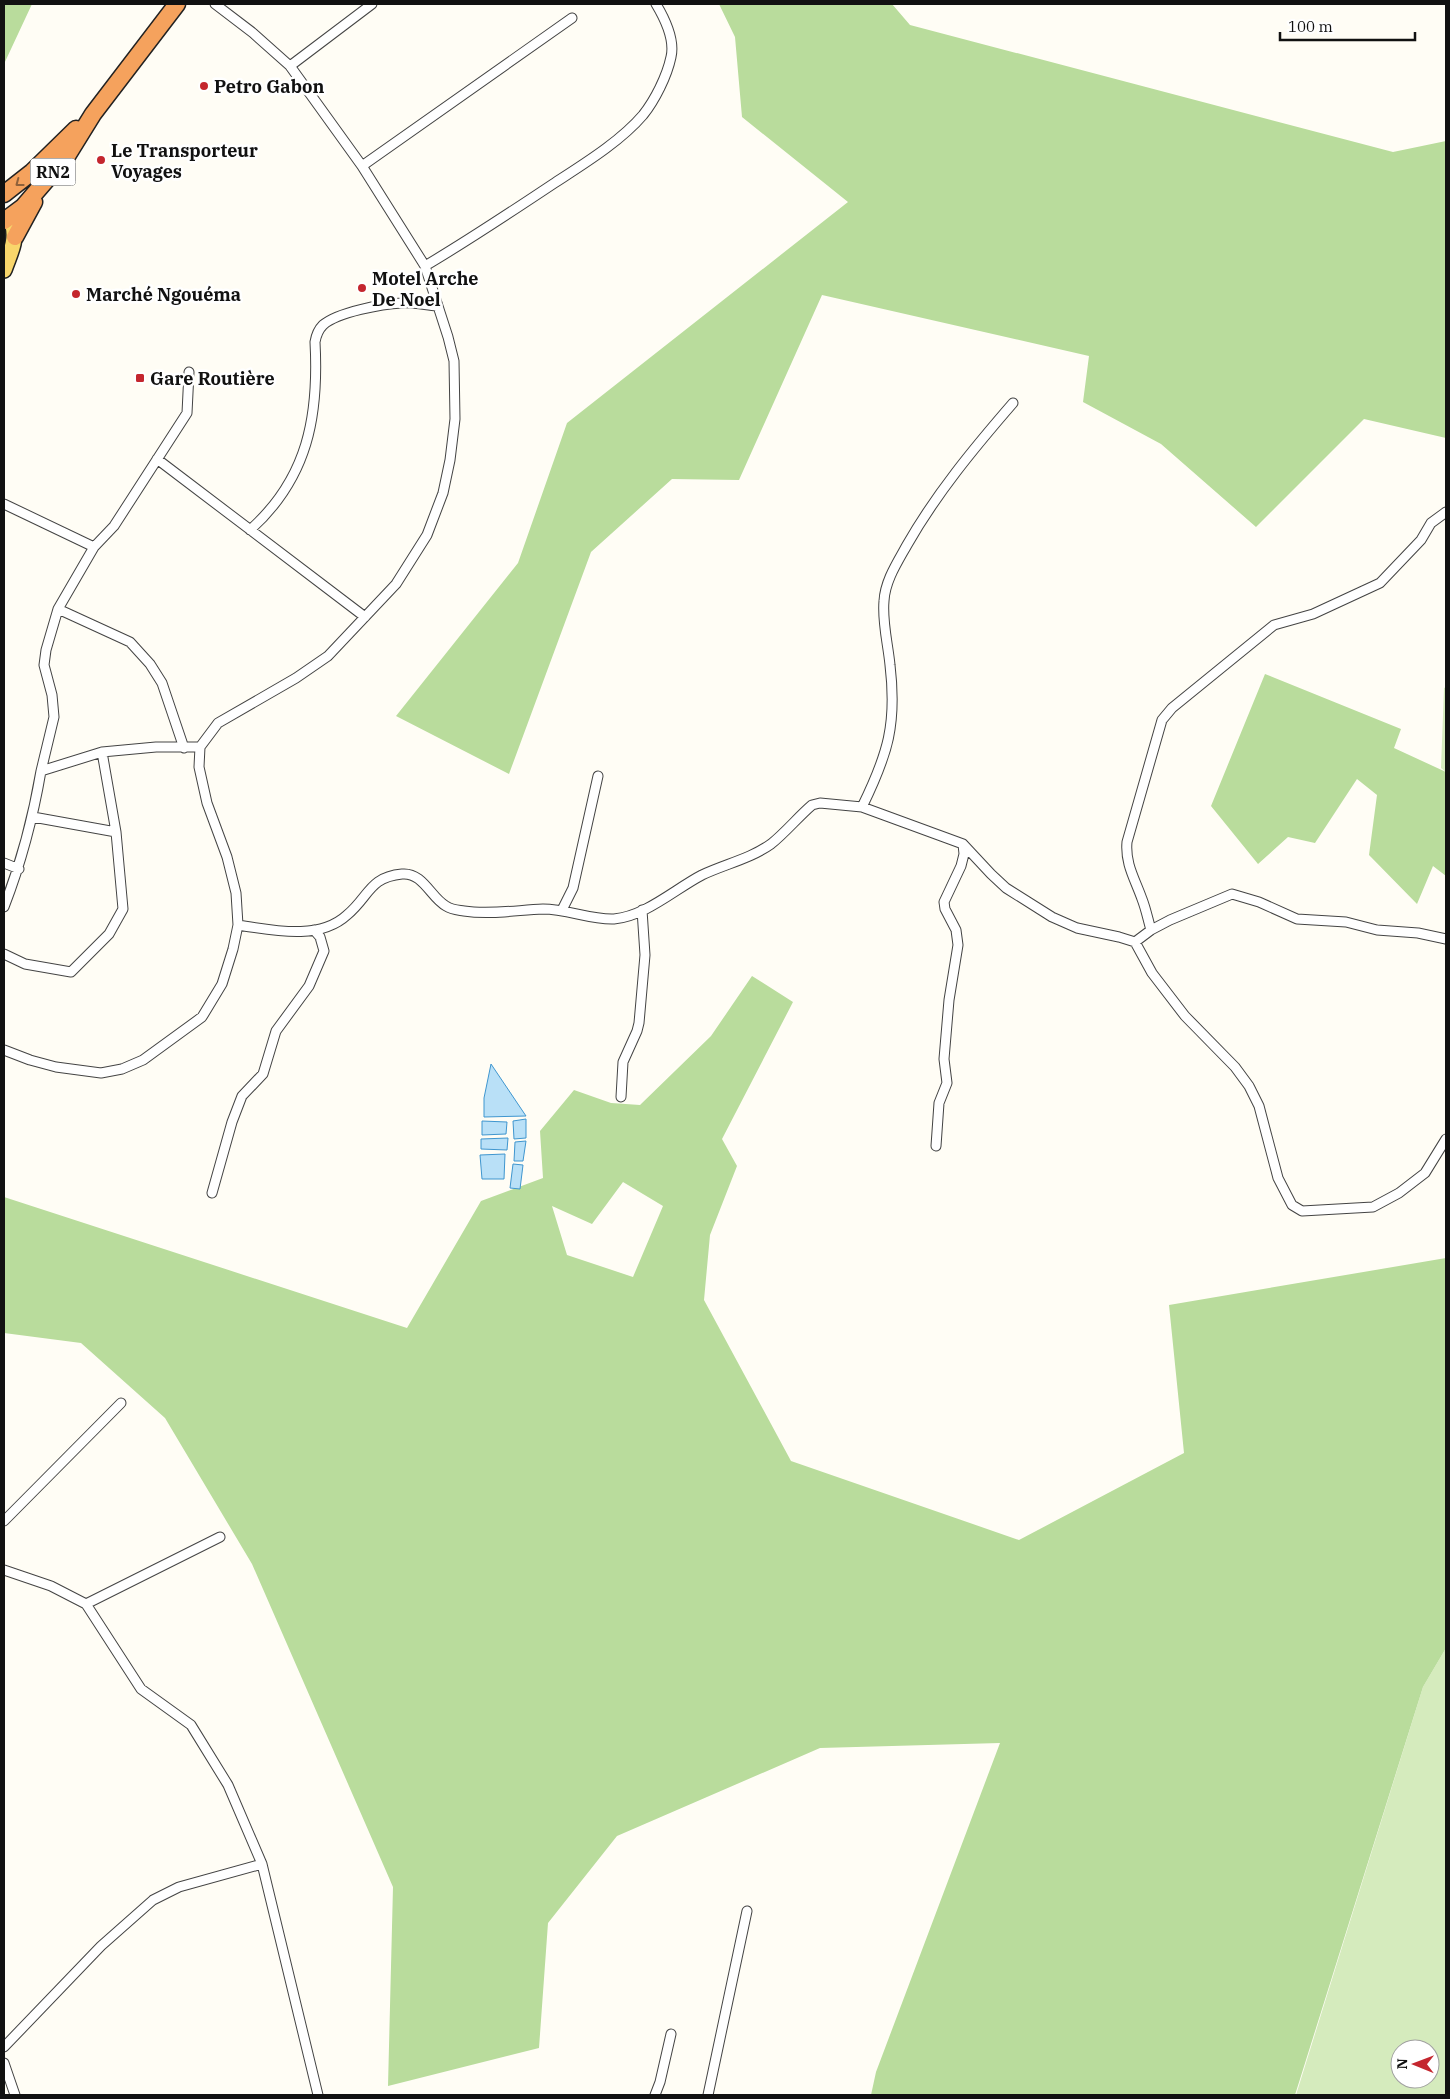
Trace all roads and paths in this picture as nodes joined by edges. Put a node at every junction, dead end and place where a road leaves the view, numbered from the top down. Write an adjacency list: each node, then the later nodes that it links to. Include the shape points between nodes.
1 (177, 4): 7 (highway, RN2)
2 (215, 4): 6 (street)
3 (372, 4): 6 (street)
4 (656, 4): 13 (street, via 671,39 672,56 655,96 643,114 581,166)
5 (572, 18): 8 (street)
6 (290, 66): 8 (street)
7 (93, 114): 9 (highway, RN2, via 67,156); 10 (highway, RN2, one-way to 10)
8 (362, 166): 13 (street)
9 (38, 190): 11 (highway, RN2, via 23,207); 12 (highway)
10 (4, 194)
11 (5, 218): 12 (main road, via 14,227)
12 (15, 237): 14 (main road)
13 (425, 266): 15 (street)
14 (4, 270)
15 (437, 306): 21 (street, via 403,303 377,306 324,324 315,342 312,428 303,455 272,508); 24 (street, via 454,362 455,383 455,419 443,494 427,535 412,559 396,584)
16 (189, 372): 18 (street, via 187,413)
17 (1013, 403): 30 (street, via 964,460 920,522 886,586 884,602 891,667 892,722 878,774)
18 (157, 460): 21 (street); 22 (street, via 114,526)
19 (4, 504): 22 (street)
20 (1446, 512): 41 (street, via 1431,523 1421,540 1380,583 1313,614 1274,624 1172,708 1162,720 1126,847 1129,867)
21 (250, 530): 24 (street)
22 (94, 546): 23 (street)
23 (58, 609): 26 (street, via 130,642 150,664 162,683); 28 (street, via 44,665 54,717)
24 (365, 617): 25 (street, via 328,656 218,723)
25 (200, 747): 26 (street); 39 (street, via 199,767 236,893)
26 (184, 748): 27 (street)
27 (102, 752): 28 (street); 32 (street)
28 (41, 771): 31 (street)
29 (598, 776): 37 (street, via 573,888)
30 (862, 807): 33 (street); 38 (street, via 820,802 812,805 758,853 703,875)
31 (33, 817): 32 (street); 35 (street)
32 (116, 832): 44 (street, via 123,908 109,934 71,972 26,964)
33 (963, 844): 43 (street, via 1006,888 1052,917 1077,928); 48 (street, via 962,866 944,902 956,930 958,945 948,1000 944,1051 947,1083 939,1103)
34 (4, 863): 35 (street)
35 (19, 869): 36 (street)
36 (4, 907)
37 (562, 910): 38 (street, via 616,919); 40 (street, via 453,910 444,906 416,876 405,873 377,882 347,916)
38 (642, 910): 46 (street, via 644,955 639,1023 623,1062)
39 (238, 925): 40 (street, via 283,931); 45 (street, via 222,984 202,1017 143,1060 101,1073 30,1060)
40 (314, 930): 49 (street, via 324,951 309,986 276,1031 263,1074 242,1096)
41 (1151, 930): 42 (street, via 1232,894 1297,918 1346,922 1377,930); 43 (street)
42 (1446, 939)
43 (1135, 942): 47 (street, via 1152,973 1185,1016 1249,1086 1259,1106 1278,1178 1292,1205 1302,1211 1373,1207 1399,1193 1425,1173)
44 (4, 954)
45 (4, 1050)
46 (621, 1097)
47 (1446, 1140)
48 (936, 1146)
49 (212, 1193)
50 (121, 1403): 51 (street)
51 (4, 1521)
52 (220, 1536): 54 (street)
53 (4, 1570): 54 (street, via 51,1586)
54 (86, 1604): 55 (street, via 142,1689 191,1725 228,1785)
55 (262, 1864): 58 (street, via 179,1887 153,1900 101,1946); 61 (street)
56 (747, 1912): 63 (street)
57 (671, 2034): 62 (street)
58 (4, 2047)
59 (4, 2063): 60 (street)
60 (15, 2095)
61 (318, 2095)
62 (655, 2095)
63 (708, 2095)

